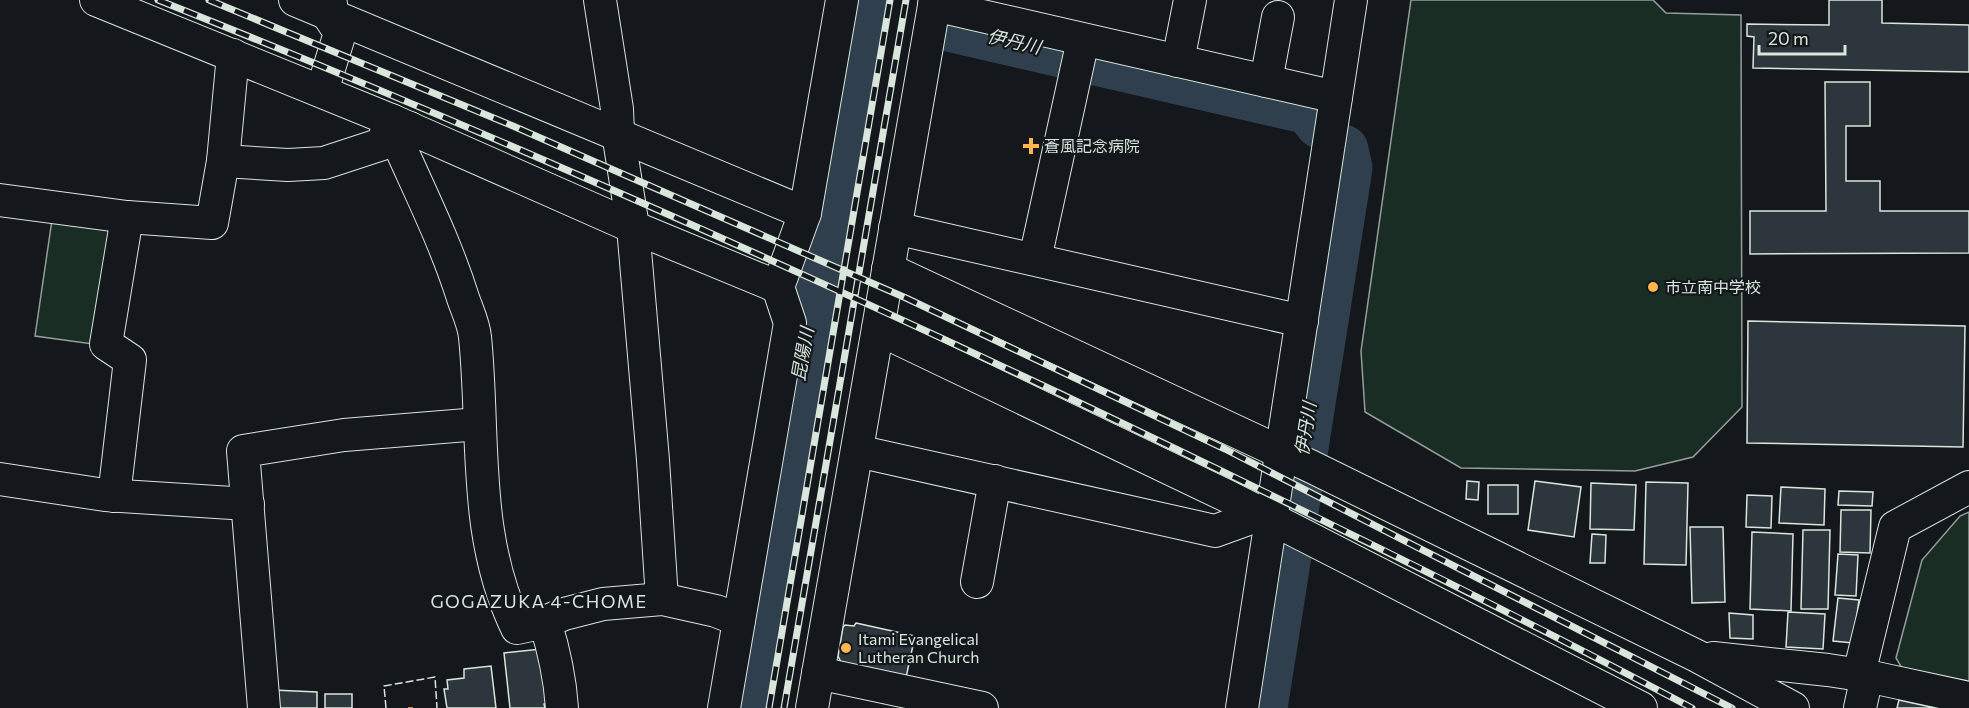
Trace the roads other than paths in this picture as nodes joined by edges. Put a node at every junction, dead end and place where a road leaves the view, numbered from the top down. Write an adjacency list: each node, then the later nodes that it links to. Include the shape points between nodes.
1 (96, 0): 9 (street)
2 (295, 0): 8 (street)
3 (600, 0): 18 (street)
4 (842, 0): 21 (street)
5 (1190, 0): 13 (street)
6 (1351, 0): 16 (street)
7 (935, 2): 11 (street); 24 (street)
8 (329, 6): 15 (street, via 340,33); 18 (street)
9 (149, 10): 12 (street)
10 (1278, 17): 14 (street)
11 (1083, 40): 13 (street); 25 (street)
12 (233, 55): 15 (street); 19 (street)
13 (1178, 61): 14 (street)
14 (1266, 81): 16 (street)
15 (322, 91): 17 (street)
16 (1336, 97): 28 (street)
17 (401, 124): 19 (street, via 382,144 324,163); 23 (street); 30 (street, via 402,151 450,256 475,335)
18 (618, 133): 21 (street); 23 (street)
19 (223, 161): 22 (street, via 212,223)
20 (0, 200): 22 (street)
21 (805, 213): 27 (street)
22 (127, 217): 36 (street, via 106,344 130,360)
23 (633, 228): 27 (street); 40 (street)
24 (895, 228): 25 (street); 26 (street)
25 (1035, 259): 28 (street)
26 (888, 268): 29 (street); 32 (street)
27 (778, 287): 41 (street, via 790,323)
28 (1302, 321): 32 (street)
29 (878, 329): 31 (street); 38 (street)
30 (479, 424): 37 (street, via 344,435 243,452); 42 (street, via 490,547 505,602 517,628)
31 (857, 451): 34 (street); 44 (street)
32 (1294, 458): 38 (street); 43 (street)
33 (0, 479): 36 (street)
34 (995, 481): 38 (street, via 1215,531); 39 (street)
35 (1969, 487): 45 (street, via 1895,527)
36 (114, 496): 37 (street)
37 (248, 504): 47 (street)
38 (1278, 522): 52 (street); 53 (street)
39 (977, 582)
40 (662, 599): 41 (street); 42 (street, via 603,604)
41 (739, 620): 49 (street)
42 (545, 622): 48 (street, via 553,647)
43 (1697, 656): 45 (street); 54 (street)
44 (818, 673): 50 (street); 51 (street)
45 (1863, 675): 46 (street); 55 (street)
46 (1969, 698)
47 (264, 708)
48 (562, 708)
49 (724, 708)
50 (812, 708)
51 (982, 708)
52 (1242, 708)
53 (1641, 708)
54 (1792, 708)
55 (1860, 708)

